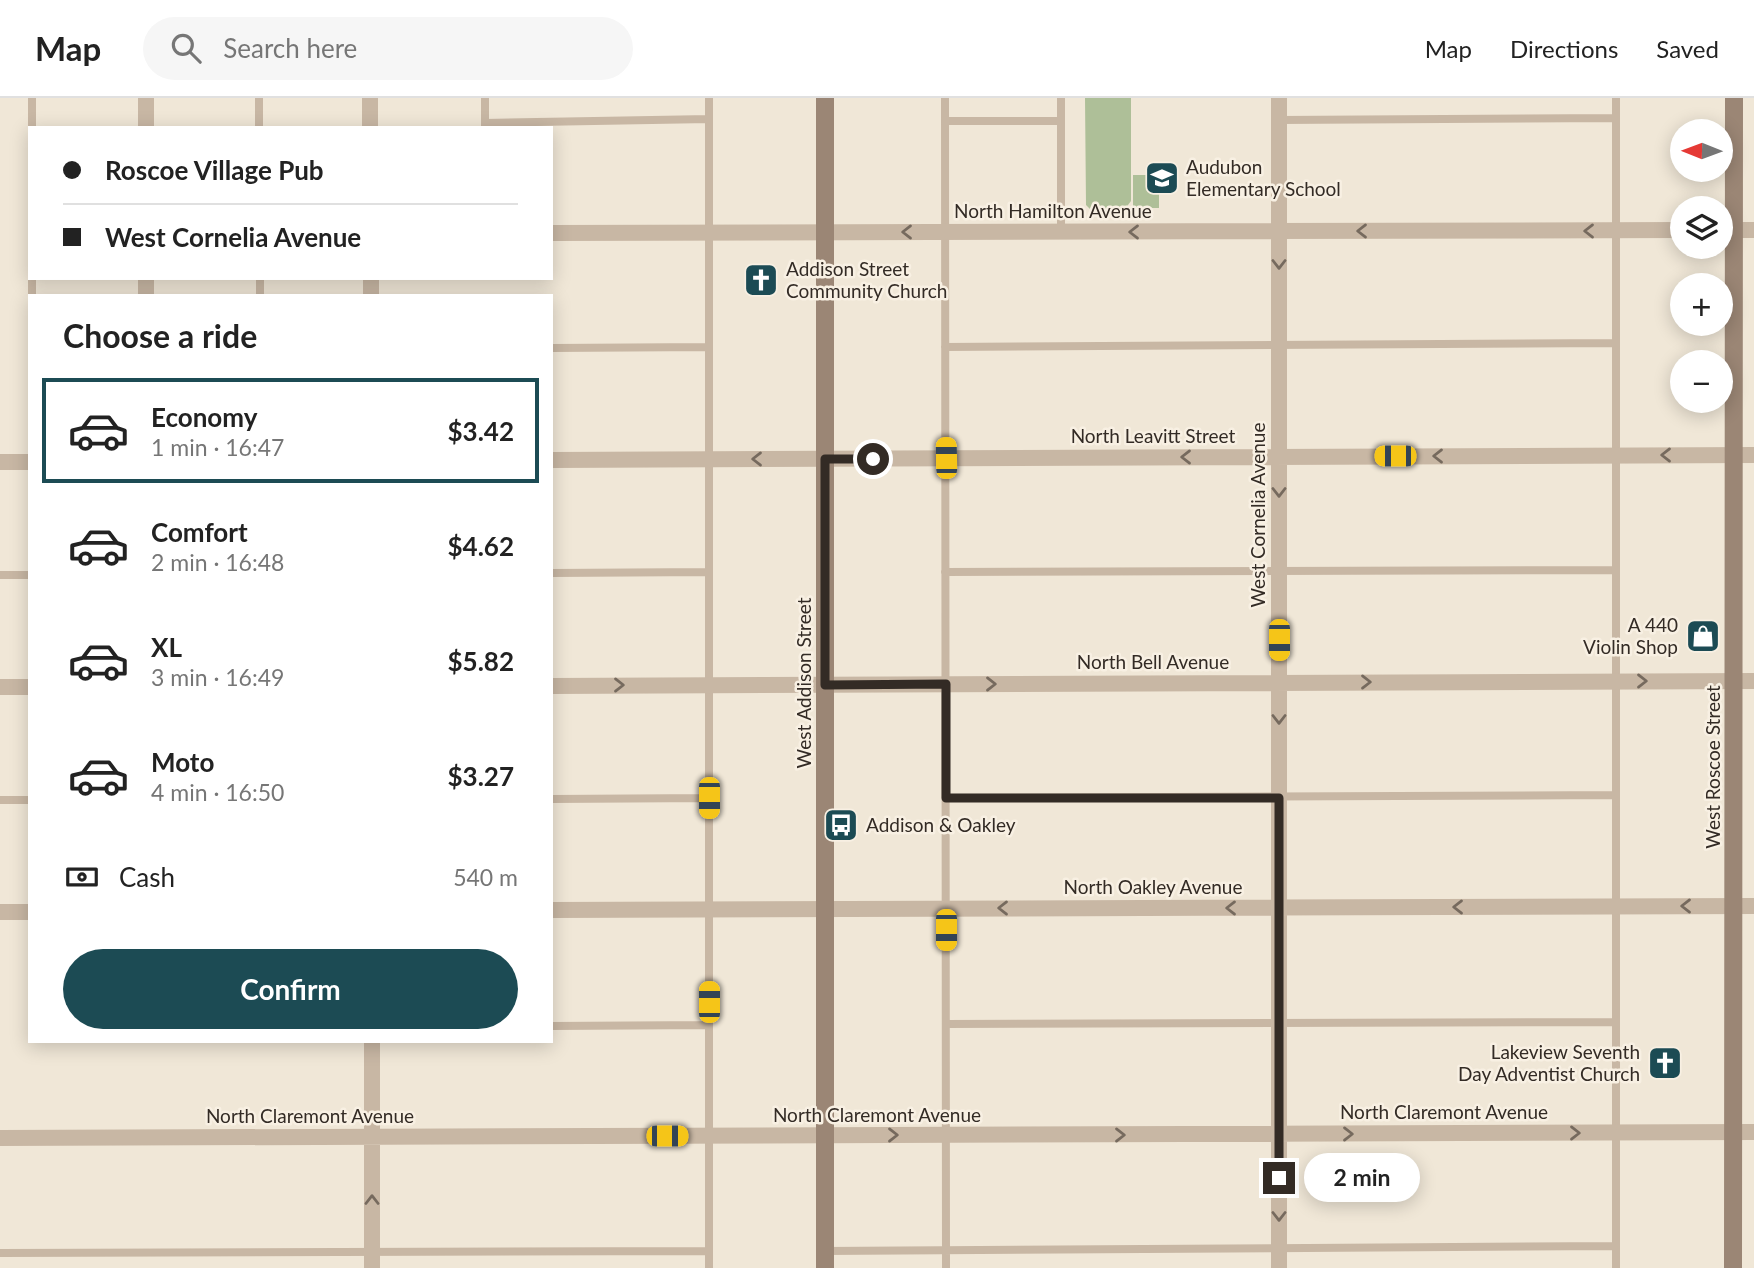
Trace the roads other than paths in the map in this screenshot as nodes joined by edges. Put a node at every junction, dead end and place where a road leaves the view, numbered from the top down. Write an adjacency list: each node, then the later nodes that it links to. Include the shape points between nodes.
1 (32, 98): 18 (lane)
2 (146, 98): 19 (street)
3 (259, 98): 20 (lane)
4 (370, 98): 21 (street)
5 (485, 98): 22 (lane)
6 (709, 98): 14 (lane)
7 (825, 98): 33 (street, West Addison Street)
8 (945, 98): 16 (lane)
9 (1061, 98): 17 (lane)
10 (1279, 98): 15 (street, West Cornelia Avenue)
11 (1616, 98): 13 (lane)
12 (1734, 98): 23 (street, West Roscoe Street)
13 (1616, 118): 15 (lane); 24 (lane)
14 (709, 119): 22 (lane); 32 (lane)
15 (1279, 120): 28 (street, West Cornelia Avenue)
16 (945, 121): 17 (lane); 29 (lane)
17 (1061, 121): 30 (lane)
18 (32, 126)
19 (146, 126)
20 (259, 126)
21 (370, 126)
22 (485, 126)
23 (1729, 196)
24 (1616, 230): 25 (street, North Hamilton Avenue); 28 (street, North Hamilton Avenue, one-way to 28); 35 (lane)
25 (1670, 230)
26 (1733, 230): 27 (street)
27 (1754, 230)
28 (1279, 231): 30 (street, North Hamilton Avenue, one-way to 30); 36 (street, West Cornelia Avenue, one-way to 36)
29 (945, 232): 30 (street, North Hamilton Avenue); 33 (street, North Hamilton Avenue, one-way to 33); 37 (lane)
30 (1061, 232)
31 (553, 233): 32 (street, North Hamilton Avenue)
32 (709, 233): 33 (street, North Hamilton Avenue); 38 (lane)
33 (825, 233): 45 (street, West Addison Street)
34 (1728, 259): 41 (street, West Roscoe Street)
35 (1616, 343): 36 (lane); 40 (lane)
36 (1279, 344): 37 (lane); 43 (street, West Cornelia Avenue)
37 (945, 346): 44 (lane)
38 (709, 347): 39 (lane); 47 (lane)
39 (553, 348)
40 (1616, 455): 41 (street, North Leavitt Street, one-way to 40); 43 (street, North Leavitt Street, one-way to 43); 51 (lane)
41 (1734, 455): 42 (street, North Leavitt Street); 58 (street, West Roscoe Street)
42 (1754, 455)
43 (1279, 457): 44 (street, North Leavitt Street, one-way to 44); 50 (street, West Cornelia Avenue, one-way to 50)
44 (946, 458): 45 (street, North Leavitt Street); 53 (lane)
45 (825, 459): 47 (street, North Leavitt Street, one-way to 47); 63 (street, West Addison Street)
46 (553, 460): 47 (street, North Leavitt Street)
47 (709, 460): 52 (lane)
48 (0, 462): 49 (street)
49 (28, 462)
50 (1279, 569): 51 (lane); 53 (lane); 60 (street, West Cornelia Avenue)
51 (1616, 569): 57 (lane)
52 (709, 572): 54 (lane); 62 (lane)
53 (946, 572): 61 (lane)
54 (553, 573)
55 (0, 575): 56 (lane)
56 (28, 575)
57 (1616, 681): 58 (street, North Bell Avenue, one-way to 58); 60 (street, North Bell Avenue, one-way to 57); 67 (lane)
58 (1734, 681): 59 (street, North Bell Avenue); 75 (street, West Roscoe Street)
59 (1754, 681)
60 (1279, 683): 61 (street, North Bell Avenue, one-way to 60); 70 (street, West Cornelia Avenue, one-way to 70)
61 (946, 684): 63 (street, North Bell Avenue); 69 (lane)
62 (709, 685): 63 (street, North Bell Avenue); 64 (street, North Bell Avenue, one-way to 62); 68 (lane)
63 (825, 685): 79 (street, West Addison Street)
64 (553, 686)
65 (0, 687): 66 (street)
66 (28, 687)
67 (1616, 795): 70 (lane); 74 (lane)
68 (709, 798): 71 (lane); 78 (lane)
69 (946, 798): 70 (lane); 80 (lane)
70 (1279, 798): 77 (street, West Cornelia Avenue)
71 (553, 799)
72 (0, 800): 73 (lane)
73 (28, 800)
74 (1616, 906): 75 (street, North Oakley Avenue, one-way to 74); 77 (street, North Oakley Avenue, one-way to 77); 84 (lane)
75 (1734, 906): 76 (street, North Oakley Avenue); 91 (street, West Roscoe Street)
76 (1754, 906)
77 (1279, 908): 80 (street, North Oakley Avenue, one-way to 80); 85 (street, West Cornelia Avenue)
78 (709, 909): 79 (street, North Oakley Avenue); 81 (street, North Oakley Avenue); 87 (lane)
79 (825, 909): 80 (street, North Oakley Avenue); 96 (street, West Addison Street)
80 (946, 909): 86 (lane)
81 (553, 910)
82 (0, 912): 83 (street)
83 (28, 912)
84 (1616, 1021): 85 (lane); 90 (lane)
85 (1279, 1023): 86 (lane); 93 (street, West Cornelia Avenue)
86 (946, 1024): 94 (lane)
87 (709, 1025): 88 (lane); 95 (lane)
88 (553, 1026)
89 (372, 1043): 97 (street)
90 (1616, 1132): 91 (street, North Claremont Avenue); 93 (street, North Claremont Avenue, one-way to 90); 99 (lane)
91 (1733, 1132): 92 (street, North Claremont Avenue); 110 (street, West Roscoe Street)
92 (1754, 1132)
93 (1279, 1134): 94 (street, North Claremont Avenue, one-way to 93); 100 (street, West Cornelia Avenue, one-way to 100)
94 (946, 1135): 96 (street, North Claremont Avenue, one-way to 94); 101 (lane)
95 (709, 1136): 96 (street, North Claremont Avenue); 97 (street, North Claremont Avenue); 102 (lane)
96 (824, 1136): 104 (street, West Addison Street)
97 (372, 1137): 98 (street, North Claremont Avenue); 105 (street, one-way to 97)
98 (0, 1139)
99 (1616, 1246): 100 (lane); 109 (lane)
100 (1279, 1248): 101 (lane); 108 (street, West Cornelia Avenue)
101 (946, 1250): 104 (lane); 107 (lane)
102 (709, 1251): 105 (lane); 106 (lane)
103 (0, 1253): 105 (lane)
104 (824, 1259)
105 (372, 1260)
106 (709, 1268)
107 (946, 1268)
108 (1279, 1268)
109 (1616, 1268)
110 (1733, 1268)

